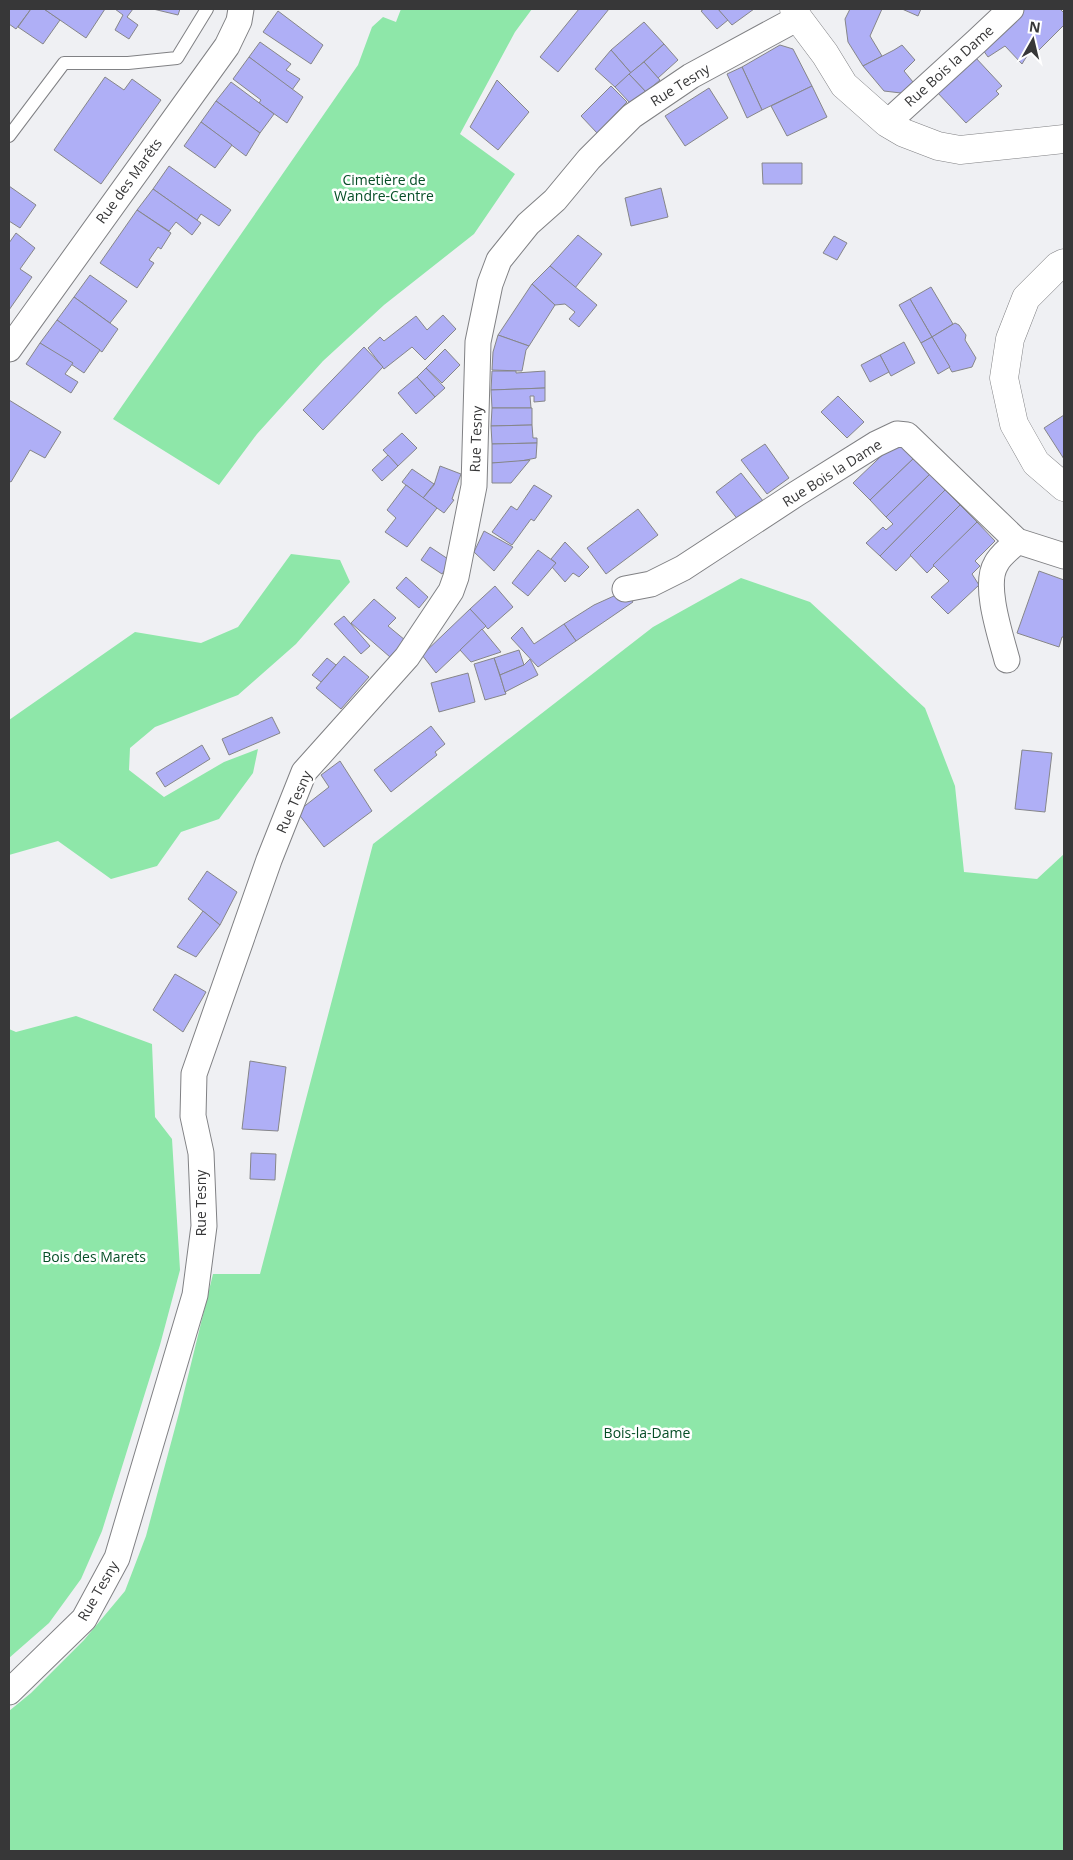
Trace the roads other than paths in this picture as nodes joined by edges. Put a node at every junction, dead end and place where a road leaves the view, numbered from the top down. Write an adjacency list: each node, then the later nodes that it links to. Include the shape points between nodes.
1 (207, 9): 6 (lane, via 177,58 64,63)
2 (241, 9): 9 (street, Rue des Marêts, via 227,46)
3 (1011, 9): 5 (street, Rue Bois la Dame)
4 (796, 13): 5 (street, via 844,85); 15 (street, Rue Tesny, via 690,76 632,116 589,159 555,200 528,224 499,260 490,284 478,342 474,486 456,577 451,591 407,658 304,772 269,860 194,1074 193,1116 201,1153 204,1226 195,1295 117,1558 84,1619)
5 (886, 123): 7 (street, via 938,146 960,150)
6 (9, 136)
7 (1064, 139)
8 (1064, 263): 10 (street, via 1026,298 1010,338 1004,378 1014,424 1036,463)
9 (9, 349)
10 (1064, 488)
11 (1017, 541): 12 (street, Rue Bois la Dame); 13 (street, Rue Bois la Dame, via 907,435 896,434 683,568 651,584); 14 (street, via 995,564 991,582)
12 (1064, 556)
13 (625, 589)
14 (1007, 660)
15 (9, 1692)

